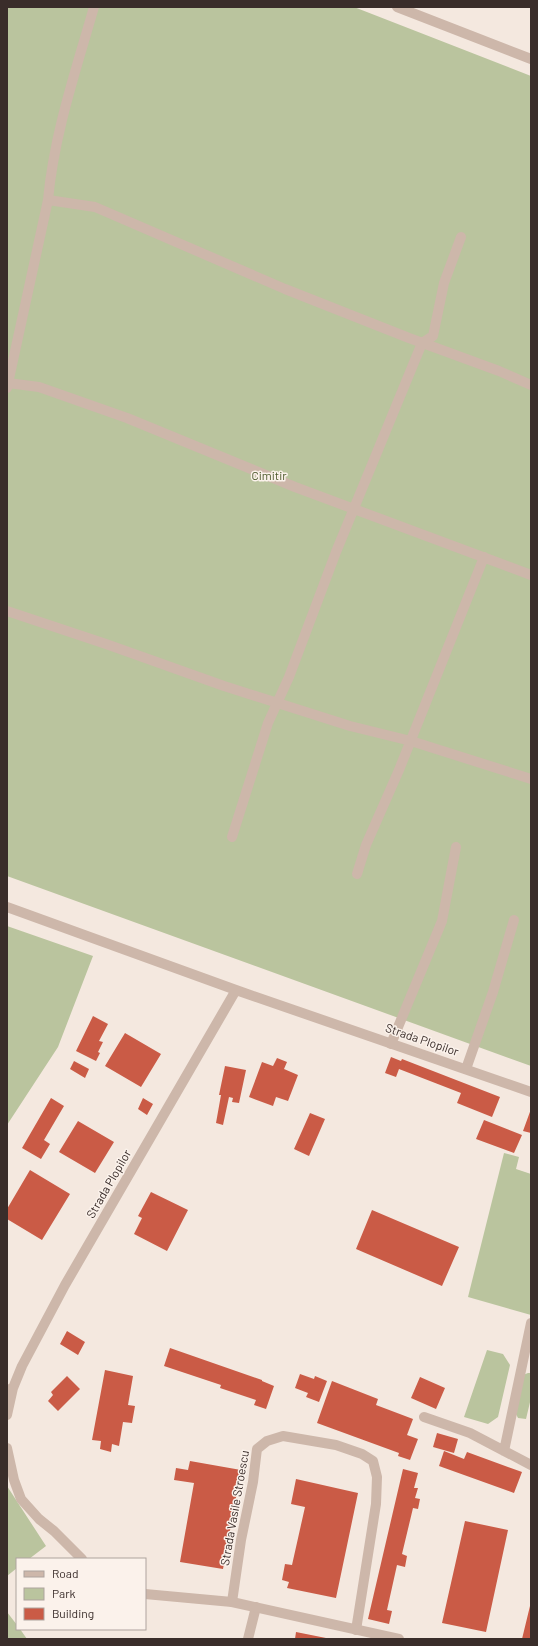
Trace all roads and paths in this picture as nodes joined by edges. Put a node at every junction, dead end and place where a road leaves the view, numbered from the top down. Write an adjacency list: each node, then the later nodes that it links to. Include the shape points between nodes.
1 (94, 7): 4 (street, via 51,170)
2 (397, 7): 3 (street)
3 (531, 59)
4 (48, 200): 6 (street, via 95,207 285,289); 8 (street)
5 (461, 237): 6 (street, via 444,283 433,336)
6 (422, 343): 7 (street); 9 (street)
7 (531, 385)
8 (8, 386): 9 (street, via 39,387 127,418)
9 (354, 509): 10 (street); 13 (street)
10 (484, 557): 11 (street); 14 (street)
11 (531, 575)
12 (7, 611): 13 (street, via 224,686)
13 (278, 702): 14 (street, via 350,726); 16 (street, via 268,723)
14 (411, 741): 15 (street); 18 (street, via 366,845)
15 (531, 779)
16 (232, 837)
17 (456, 847): 22 (street, via 442,921)
18 (357, 874)
19 (7, 907): 21 (street, Strada Plopilor)
20 (514, 920): 23 (street, via 493,992)
21 (236, 990): 22 (street, Strada Plopilor); 26 (street, Strada Plopilor, via 65,1285)
22 (391, 1044): 23 (street, Strada Plopilor)
23 (466, 1069): 24 (street, Strada Plopilor)
24 (531, 1092)
25 (531, 1323): 30 (street)
26 (10, 1389): 27 (street)
27 (7, 1415)
28 (424, 1417): 30 (street, via 470,1433)
29 (7, 1448): 32 (street, via 21,1499)
30 (504, 1451): 31 (street)
31 (531, 1465)
32 (81, 1558)
33 (146, 1594): 34 (street)
34 (232, 1602): 35 (street); 36 (street, Strada Vasile Stroescu, via 258,1449 267,1441 282,1436 336,1445 362,1454 373,1461 378,1477 374,1522)
35 (256, 1607): 36 (street); 37 (street)
36 (356, 1630): 38 (street)
37 (248, 1639)
38 (399, 1639)

